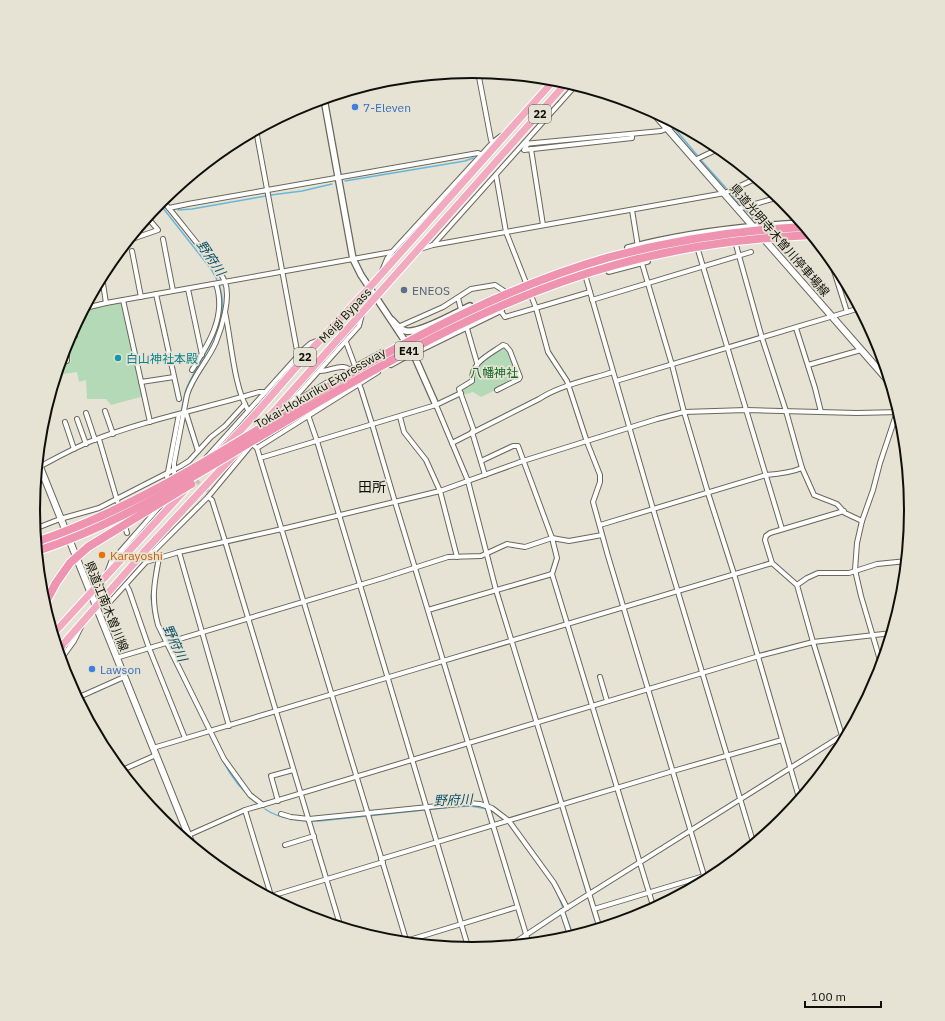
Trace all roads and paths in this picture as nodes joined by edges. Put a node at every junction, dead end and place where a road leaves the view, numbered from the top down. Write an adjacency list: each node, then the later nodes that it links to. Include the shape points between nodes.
1 (479, 78): 12 (street)
2 (551, 85): 9 (highway, Meigi Bypass / 22)
3 (563, 88): 42 (highway, Meigi Bypass / 22)
4 (572, 90): 13 (street)
5 (325, 104): 19 (street)
6 (662, 122): 8 (main road, 県道光明寺木曽川停車場線)
7 (672, 127): 8 (street)
8 (668, 129): 10 (street); 17 (main road, 県道光明寺木曽川停車場線)
9 (507, 134): 12 (street); 52 (highway, Meigi Bypass / 22)
10 (632, 134): 13 (street); 14 (street, via 632,138)
11 (257, 135): 21 (street)
12 (493, 142): 16 (street)
13 (526, 144): 14 (street, via 524,150); 18 (street)
14 (532, 149): 30 (street)
15 (713, 151): 17 (street)
16 (482, 155): 19 (street, via 478,153); 45 (street)
17 (695, 160): 22 (main road, 県道光明寺木曽川停車場線)
18 (496, 175): 33 (street); 39 (street)
19 (338, 178): 21 (street); 48 (street)
20 (752, 180): 22 (street)
21 (267, 190): 25 (street); 51 (street)
22 (725, 193): 26 (main road, 県道光明寺木曽川停車場線); 27 (street)
23 (771, 198): 26 (street)
24 (167, 205): 25 (street)
25 (169, 208): 56 (street, via 214,265)
26 (738, 209): 31 (main road, 県道光明寺木曽川停車場線)
27 (632, 210): 30 (street); 41 (street)
28 (151, 221): 35 (street, via 158,230)
29 (796, 223): 31 (street)
30 (543, 225): 33 (street)
31 (753, 226): 38 (main road, 県道光明寺木曽川停車場線); 41 (street, via 694,234)
32 (800, 227): 166 (highway, Tokai-Hokuriku Expressway / E41, bridge, via 693,238 652,247 569,270 511,292 387,353 180,476)
33 (506, 232): 39 (street); 55 (street)
34 (806, 234): 133 (highway, Tokai-Hokuriku Expressway / E41, bridge, via 748,239 655,254 575,277 501,306 435,337)
35 (137, 237)
36 (163, 239): 61 (street)
37 (810, 239): 38 (street)
38 (767, 241): 40 (street); 80 (main road, 県道光明寺木曽川停車場線)
39 (433, 245): 42 (street)
40 (736, 245): 43 (street); 47 (street)
41 (638, 246): 49 (street); 55 (street, via 581,262)
42 (419, 249): 66 (highway, Meigi Bypass / 22)
43 (698, 250): 49 (street); 50 (street)
44 (132, 251): 65 (street)
45 (392, 252): 48 (street); 52 (street)
46 (752, 252): 47 (street)
47 (739, 256): 50 (street); 85 (street)
48 (353, 259): 51 (street); 59 (street)
49 (642, 262): 54 (street); 57 (street)
50 (702, 266): 57 (street); 89 (street)
51 (282, 272): 56 (street); 93 (street)
52 (380, 275): 59 (highway, Meigi Bypass / 22)
53 (836, 276): 78 (street)
54 (586, 278): 63 (street); 67 (street)
55 (526, 282): 62 (street); 67 (street)
56 (220, 283): 60 (street); 74 (street, via 226,302); 92 (street, via 218,315 211,340)
57 (648, 283): 70 (street); 95 (street)
58 (103, 286): 71 (street)
59 (370, 288): 66 (street); 86 (highway, Meigi Bypass / 22)
60 (188, 289): 61 (street); 92 (street)
61 (173, 291): 64 (street)
62 (504, 292): 68 (street, via 495,285 471,289); 75 (street)
63 (590, 292): 70 (street); 73 (street)
64 (156, 294): 65 (street); 103 (street)
65 (141, 297): 69 (street)
66 (376, 297): 79 (highway, Meigi Bypass / 22); 81 (street)
67 (532, 297): 73 (street); 76 (street)
68 (458, 298): 75 (street); 82 (street)
69 (123, 300): 71 (street); 105 (street)
70 (592, 300): 101 (street)
71 (106, 303): 72 (street)
72 (92, 306)
73 (536, 308): 76 (street, via 505,317); 107 (street, via 548,352)
74 (225, 310): 111 (street); 124 (street, via 216,342 190,385)
75 (461, 310): 82 (street, via 419,330 406,331); 83 (street)
76 (500, 310): 83 (street)
77 (855, 310): 78 (street)
78 (847, 312): 80 (street)
79 (362, 313): 88 (street, via 359,326); 182 (highway, Meigi Bypass / 22)
80 (831, 317): 84 (street); 90 (main road, 県道光明寺木曽川停車場線)
81 (392, 320): 82 (street); 87 (street)
82 (398, 327)
83 (466, 327): 91 (street); 94 (street)
84 (796, 328): 85 (street); 96 (street)
85 (762, 338): 89 (street); 119 (street)
86 (321, 339): 93 (street, via 311,343); 192 (highway, Meigi Bypass / 22)
87 (406, 341): 91 (street); 97 (street)
88 (346, 342): 97 (street); 100 (street)
89 (727, 348): 95 (street); 117 (street)
90 (861, 350): 96 (street); 102 (main road, 県道光明寺木曽川停車場線)
91 (413, 353): 106 (street); 115 (street)
92 (202, 355): 99 (street)
93 (298, 356): 109 (street)
94 (477, 363): 108 (street, via 506,346 520,377); 110 (street, via 471,376 472,381 459,389)
95 (672, 364): 104 (street); 120 (street)
96 (808, 365): 121 (street)
97 (355, 366): 98 (street)
98 (350, 369): 100 (street, via 343,366); 106 (street); 112 (street)
99 (192, 370)
100 (320, 371): 112 (street)
101 (613, 372): 104 (street); 107 (street)
102 (883, 375)
103 (174, 377): 105 (street); 113 (street)
104 (616, 381): 132 (street)
105 (141, 382): 130 (street)
106 (359, 384): 125 (street); 131 (street)
107 (568, 385): 134 (street); 138 (street)
108 (497, 390)
109 (265, 392): 111 (street); 116 (street)
110 (461, 393): 115 (street); 134 (street)
111 (242, 397): 114 (street); 124 (street)
112 (299, 397): 125 (street); 141 (street)
113 (178, 399)
114 (245, 404): 116 (street); 144 (street)
115 (436, 405): 126 (street); 139 (street)
116 (248, 410): 192 (street, via 111,562)
117 (746, 410): 119 (street); 120 (street); 156 (street)
118 (105, 411): 135 (street)
119 (786, 411): 121 (street); 150 (street)
120 (684, 412): 132 (street); 160 (street)
121 (821, 412): 122 (street)
122 (893, 412)
123 (86, 413): 136 (street)
124 (182, 414): 130 (street); 144 (street); 152 (street); 153 (street)
125 (309, 415): 137 (street); 142 (street)
126 (400, 417): 131 (street); 159 (street, via 404,432 426,460)
127 (78, 420): 140 (street)
128 (896, 421): 169 (street)
129 (65, 422): 143 (street)
130 (150, 422): 135 (street)
131 (372, 424): 137 (street); 163 (street)
132 (629, 428): 138 (street); 164 (street)
133 (271, 430): 180 (highway, Tokai-Hokuriku Expressway / E41, bridge, via 127,513 85,533); 199 (highway, bridge, via 180,491 88,547 70,564)
134 (473, 431): 139 (street); 146 (street)
135 (113, 434): 136 (street)
136 (97, 439): 140 (street); 162 (street)
137 (317, 441): 145 (street); 167 (street)
138 (586, 442): 147 (street); 170 (street, via 600,475 593,502)
139 (452, 443): 158 (street)
140 (86, 444): 143 (street)
141 (252, 444): 142 (street); 161 (street)
142 (257, 448): 145 (street)
143 (74, 449): 148 (street)
144 (198, 450): 149 (street)
145 (260, 458): 172 (street)
146 (481, 461): 147 (street, via 513,446 518,446); 155 (street)
147 (523, 461): 155 (street); 177 (street)
148 (43, 463)
149 (181, 466): 151 (street); 152 (street)
150 (802, 468): 156 (street); 165 (street, via 814,495 837,504)
151 (185, 470)
152 (174, 471): 153 (street)
153 (169, 472): 157 (street); 162 (street)
154 (42, 474): 168 (main road, 県道江南木曽川線)
155 (485, 475): 158 (street)
156 (766, 475): 160 (street); 173 (street)
157 (167, 477)
158 (468, 481): 159 (street); 183 (street)
159 (440, 491): 163 (street); 184 (street)
160 (708, 493): 164 (street); 191 (street)
161 (210, 494): 179 (street); 182 (street, via 153,552)
162 (117, 499): 168 (street, via 99,508); 174 (street)
163 (395, 502): 167 (street); 188 (street)
164 (653, 509): 170 (street); 197 (street)
165 (844, 511): 169 (street); 173 (street)
166 (103, 515): 176 (highway, bridge); 178 (highway, Tokai-Hokuriku Expressway / E41, bridge)
167 (339, 515): 172 (street); 194 (street)
168 (60, 519): 171 (street); 198 (main road, 県道江南木曽川線)
169 (862, 521): 189 (street)
170 (600, 525): 175 (street)
171 (41, 527)
172 (282, 529): 179 (street); 200 (street)
173 (782, 529): 187 (street, via 766,536)
174 (127, 533)
175 (602, 535): 177 (street, via 569,541); 202 (street)
176 (41, 537)
177 (552, 538): 183 (street, via 525,547 507,544); 190 (street, via 557,558)
178 (41, 540)
179 (225, 541): 181 (street); 205 (street)
180 (42, 548)
181 (179, 552): 185 (street); 208 (street)
182 (144, 553): 201 (highway, Meigi Bypass / 22)
183 (486, 554): 184 (street); 196 (street)
184 (456, 557): 188 (street)
185 (160, 558): 193 (street, via 146,562); 213 (street, via 153,594 158,625)
186 (902, 562): 189 (street)
187 (772, 563): 191 (street); 195 (street)
188 (415, 567): 194 (street); 203 (street)
189 (855, 570): 195 (street, via 849,573 818,573); 210 (street)
190 (552, 574): 196 (street); 206 (street)
191 (734, 574): 197 (street); 217 (street)
192 (104, 578): 198 (highway, Meigi Bypass / 22)
193 (126, 585): 201 (street, via 109,603); 215 (street)
194 (360, 585): 200 (street); 223 (street)
195 (797, 585): 212 (street)
196 (496, 590): 203 (street); 211 (street)
197 (677, 591): 202 (street); 221 (street)
198 (90, 593): 201 (main road, 県道江南木曽川線); 207 (highway, Meigi Bypass / 22)
199 (48, 597)
200 (304, 601): 205 (street); 226 (street)
201 (95, 606): 204 (highway, Meigi Bypass / 22); 219 (main road, 県道江南木曽川線)
202 (623, 607): 206 (street); 225 (street)
203 (428, 610): 220 (street)
204 (85, 618): 214 (highway, Meigi Bypass / 22); 216 (street, via 74,641)
205 (248, 619): 208 (street); 230 (street)
206 (567, 624): 211 (street); 229 (street)
207 (57, 629)
208 (201, 633): 213 (street); 232 (street)
209 (887, 634): 210 (street)
210 (873, 635): 212 (street); 218 (street)
211 (512, 640): 220 (street); 231 (street)
212 (813, 642): 217 (street); 234 (street)
213 (165, 643): 215 (street); 233 (street)
214 (62, 646)
215 (149, 648): 219 (street); 236 (street)
216 (64, 653)
217 (759, 656): 221 (street); 237 (street)
218 (879, 657)
219 (116, 658): 222 (main road, 県道江南木曽川線)
220 (443, 660): 223 (street); 238 (street)
221 (702, 673): 225 (street); 241 (street)
222 (124, 677): 227 (street); 239 (main road, 県道江南木曽川線)
223 (388, 677): 226 (street); 242 (street)
224 (600, 677): 228 (street)
225 (648, 689): 228 (street); 246 (street)
226 (332, 694): 230 (street); 247 (street)
227 (82, 696)
228 (608, 701): 229 (street)
229 (592, 705): 231 (street); 248 (street)
230 (276, 711): 232 (street); 245 (street)
231 (537, 723): 238 (street); 253 (street)
232 (229, 726): 233 (street)
233 (208, 732): 236 (street); 254 (street, via 230,769 250,795)
234 (842, 736)
235 (841, 737): 244 (street)
236 (184, 738): 239 (street)
237 (782, 740): 241 (street); 244 (street)
238 (468, 744): 242 (street); 255 (street)
239 (153, 748): 240 (main road, 県道江南木曽川線)
240 (156, 755): 243 (street); 264 (main road, 県道江南木曽川線)
241 (728, 756): 246 (street); 251 (street)
242 (413, 760): 247 (street); 256 (street)
243 (125, 769)
244 (790, 769): 250 (street); 251 (street)
245 (294, 770): 249 (street); 252 (street, via 271,776)
246 (673, 771): 248 (street); 263 (street)
247 (357, 777): 249 (street); 259 (street)
248 (618, 788): 253 (street); 271 (street)
249 (301, 794): 252 (street); 260 (street)
250 (798, 796)
251 (740, 799): 263 (street); 267 (street)
252 (278, 801): 254 (street)
253 (562, 804): 261 (street); 277 (street)
254 (263, 805): 257 (street)
255 (487, 808): 256 (street, via 468,803); 261 (street, via 498,811); 262 (street)
256 (427, 809): 259 (street); 268 (street)
257 (246, 810): 265 (street); 275 (street)
258 (280, 814): 260 (street)
259 (368, 815): 260 (street); 270 (street)
260 (309, 821): 266 (street)
261 (507, 821): 262 (street); 281 (street, via 550,878)
262 (492, 826): 268 (street); 280 (street)
263 (691, 830): 271 (street); 273 (street)
264 (184, 833)
265 (186, 835)
266 (314, 836): 269 (street); 274 (street)
267 (753, 840)
268 (437, 842): 270 (street); 284 (street)
269 (285, 846)
270 (382, 861): 274 (street); 288 (street)
271 (640, 862): 276 (street); 277 (street)
272 (703, 876): 276 (street)
273 (704, 876)
274 (327, 879): 278 (street); 283 (street)
275 (269, 892)
276 (649, 892): 279 (street); 282 (street)
277 (589, 894): 281 (street); 282 (street)
278 (277, 896)
279 (652, 903)
280 (517, 907): 284 (street); 287 (street)
281 (564, 909): 286 (street); 287 (street)
282 (594, 909): 285 (street)
283 (339, 922)
284 (462, 924): 289 (street); 292 (street)
285 (598, 924)
286 (569, 932)
287 (526, 935): 290 (street); 291 (street)
288 (405, 937)
289 (416, 939)
290 (527, 939)
291 (517, 940)
292 (468, 943)

